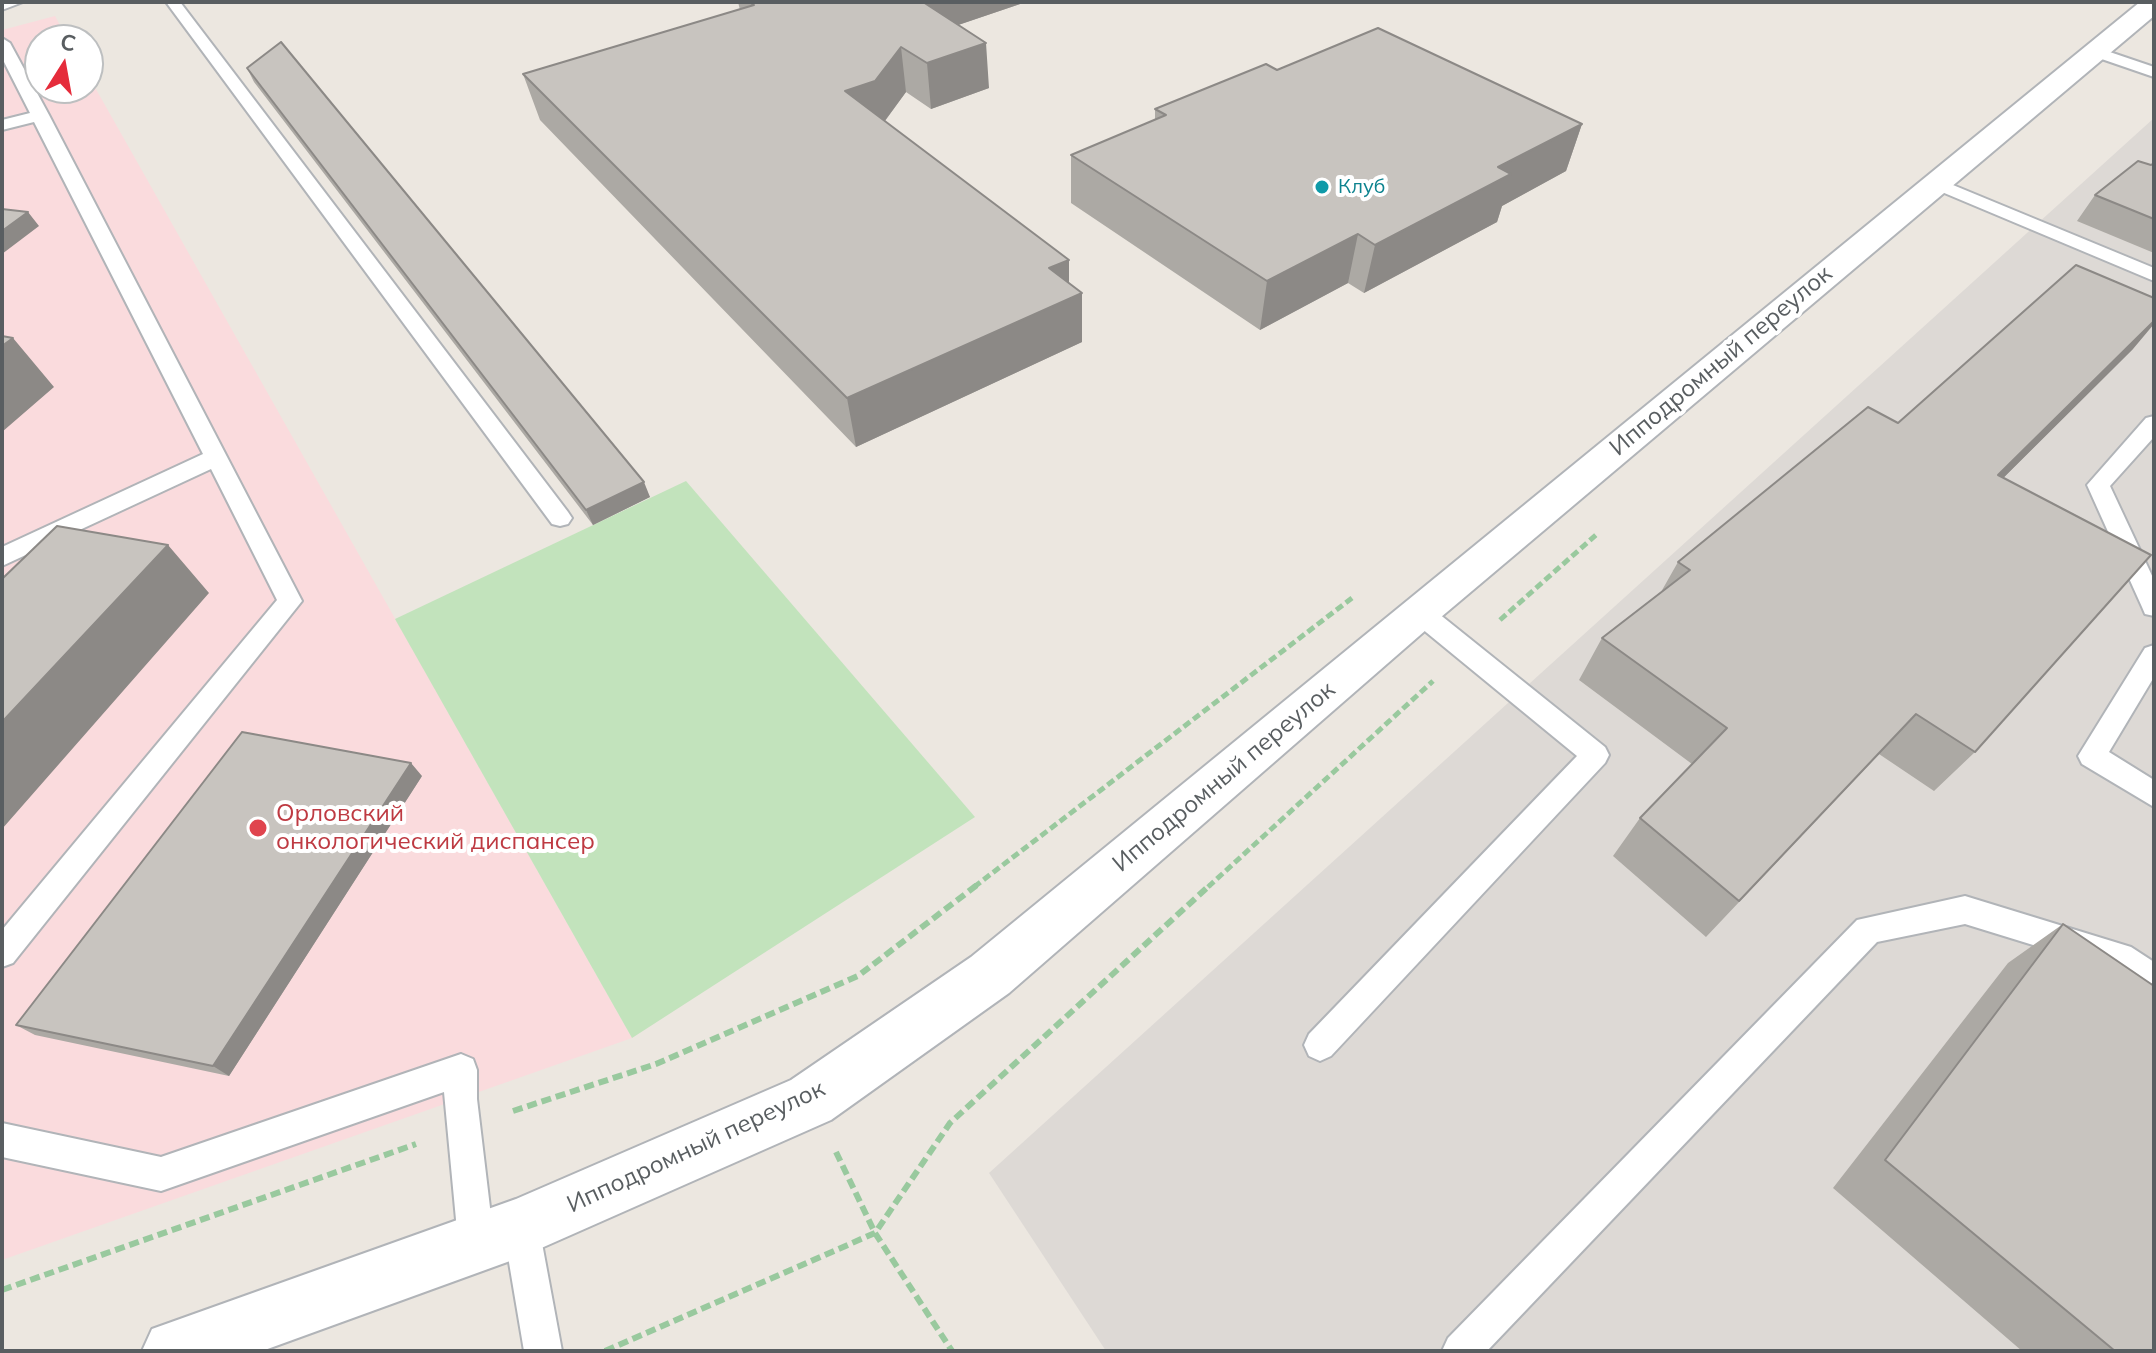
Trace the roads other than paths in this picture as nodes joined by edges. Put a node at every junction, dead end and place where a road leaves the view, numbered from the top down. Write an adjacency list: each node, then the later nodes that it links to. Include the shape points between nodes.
1 (16, 2): 4 (lane)
2 (173, 2): 14 (lane)
3 (2154, 3): 6 (street, Ипподромный переулок)
4 (2, 6)
5 (2, 43): 8 (lane)
6 (2095, 52): 7 (lane); 10 (street, Ипподромный переулок)
7 (2154, 72)
8 (41, 115): 9 (lane); 13 (lane)
9 (2, 125)
10 (1936, 183): 11 (lane); 17 (street, Ипподромный переулок)
11 (2154, 275)
12 (2154, 423): 16 (lane, via 2098,485)
13 (217, 457): 15 (lane); 20 (lane, via 290,601)
14 (560, 518)
15 (2, 557)
16 (2154, 607)
17 (1419, 612): 22 (lane, via 1595,755); 24 (street, Ипподромный переулок, via 990,975 811,1100)
18 (2154, 655): 19 (lane, via 2092,756)
19 (2154, 795)
20 (2, 953)
21 (2154, 980): 28 (lane, via 2120,957 1965,910 1868,930)
22 (1320, 1045)
23 (2, 1140): 25 (lane, via 161,1174 461,1070)
24 (521, 1227): 25 (street, Ипподромный переулок); 27 (lane)
25 (476, 1241): 26 (street, Ипподромный переулок)
26 (174, 1351)
27 (543, 1351)
28 (1461, 1351)

